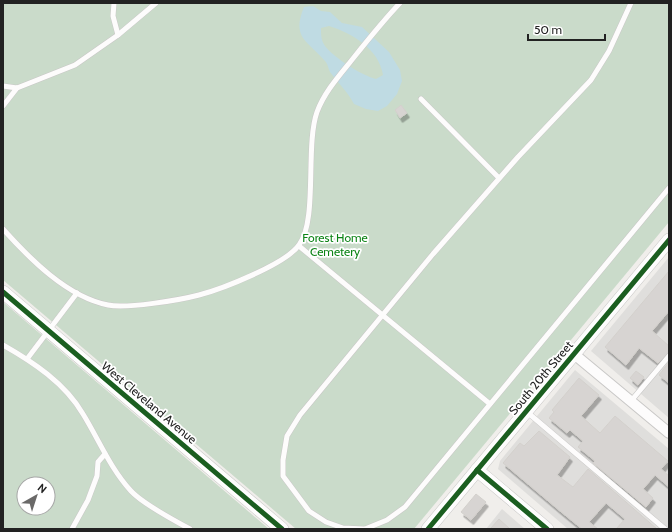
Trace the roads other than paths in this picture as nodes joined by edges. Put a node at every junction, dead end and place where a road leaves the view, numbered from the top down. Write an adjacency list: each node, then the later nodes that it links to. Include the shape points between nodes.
1 (114, 3): 5 (lane, via 113,16)
2 (155, 3): 5 (lane)
3 (400, 3): 14 (lane, via 372,33 332,84 317,113 312,136 308,214 304,236)
4 (631, 3): 10 (lane, via 609,51 591,80)
5 (118, 35): 7 (lane, via 75,65)
6 (3, 86): 7 (lane)
7 (17, 88): 9 (lane)
8 (421, 98): 10 (lane)
9 (3, 106)
10 (499, 178): 17 (lane)
11 (669, 188): 24 (lane)
12 (3, 229): 16 (lane, via 23,252)
13 (669, 240): 20 (street, South 20th Street)
14 (299, 246): 16 (lane, via 280,260 238,281 198,295 128,306 108,305); 17 (lane)
15 (3, 292): 18 (street, West Cleveland Avenue)
16 (77, 293): 18 (lane)
17 (383, 314): 24 (lane); 32 (lane, via 300,416 287,436 283,460 283,476 309,511 326,522 343,528)
18 (49, 331): 22 (lane); 31 (street, West Cleveland Avenue)
19 (3, 345): 22 (lane)
20 (574, 354): 23 (street); 25 (street, South 20th Street)
21 (669, 356): 23 (lane)
22 (27, 359): 27 (lane, via 55,380 82,412)
23 (631, 402): 26 (street)
24 (490, 404): 32 (lane, via 405,507 387,520)
25 (526, 411): 28 (street, South 20th Street); 35 (lane)
26 (669, 433)
27 (105, 454): 29 (lane, via 98,462 97,476 88,500); 30 (lane, via 132,492)
28 (477, 470): 33 (street, South 20th Street); 34 (street)
29 (72, 529)
30 (190, 529)
31 (282, 529)
32 (365, 529)
33 (429, 529)
34 (547, 529)
35 (665, 529)

